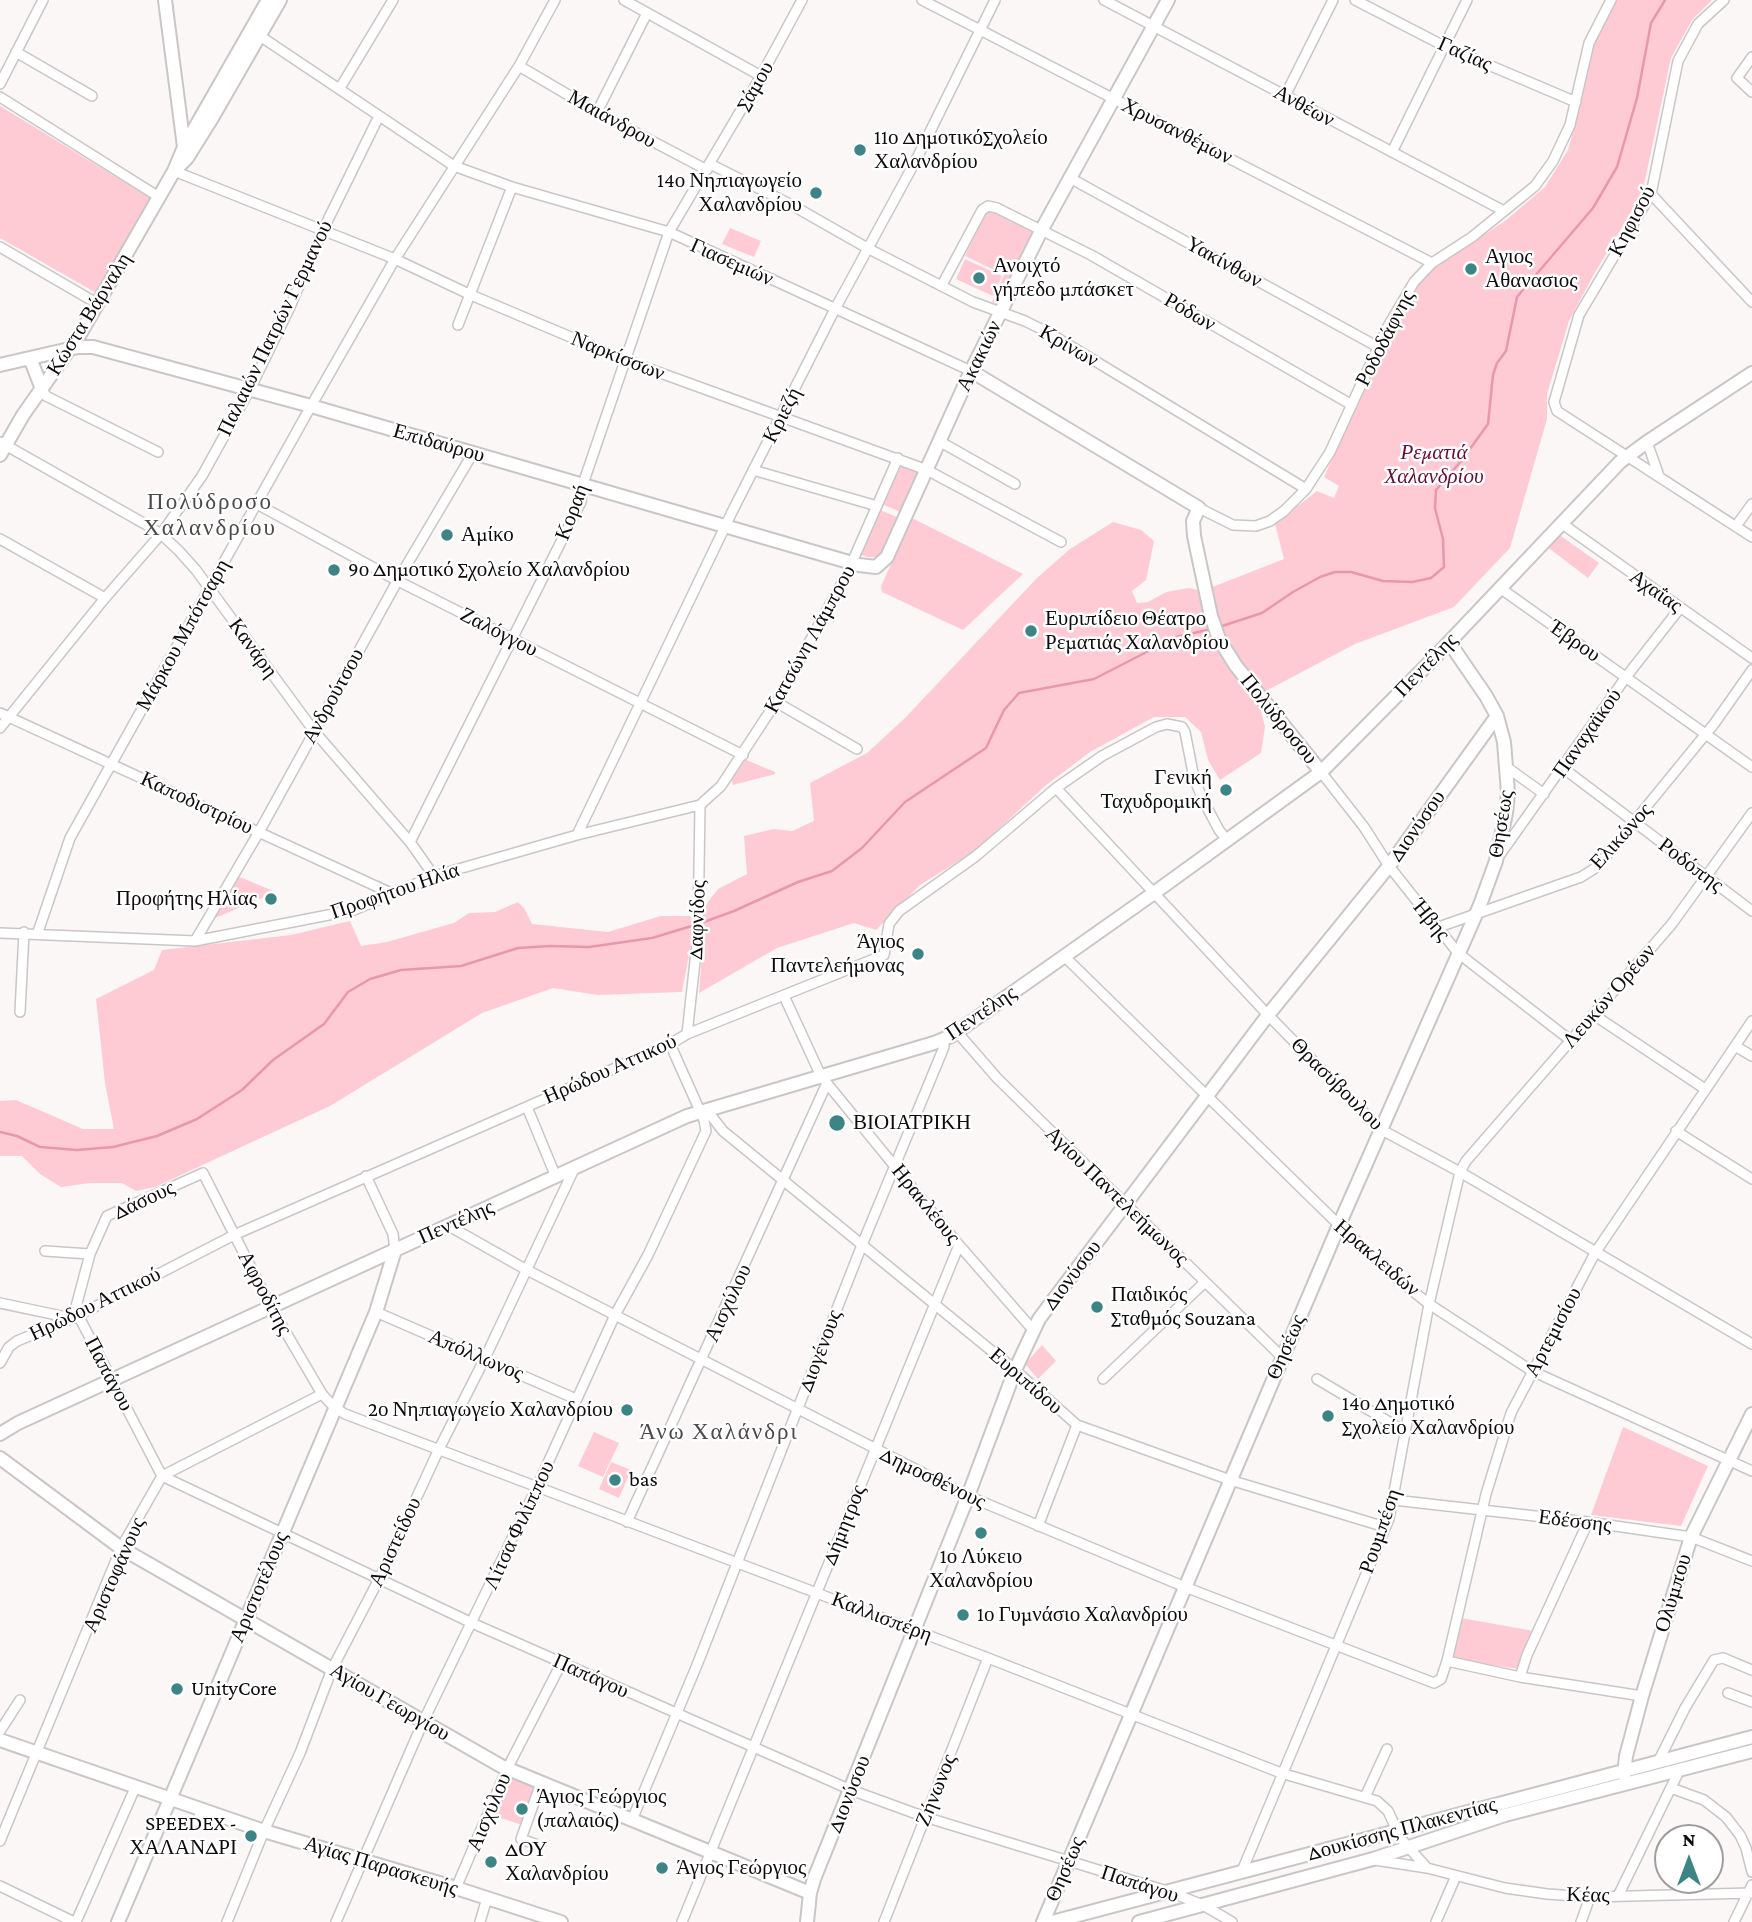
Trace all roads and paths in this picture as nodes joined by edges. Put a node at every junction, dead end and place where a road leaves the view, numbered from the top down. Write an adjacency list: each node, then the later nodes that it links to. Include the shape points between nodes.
1 (43, 0): 23 (street)
2 (268, 0): 38 (street)
3 (280, 0): 21 (street)
4 (393, 0): 28 (street)
5 (555, 0): 25 (street, Μάρκου Μπότσαρη)
6 (624, 0): 18 (street)
7 (802, 0): 26 (street, Σάμου)
8 (922, 0): 20 (street, Χρυσανθέμων)
9 (995, 0): 20 (street, Κριεζή)
10 (1104, 0): 19 (street, Ανθέων)
11 (1168, 0): 19 (street, Ακακιών)
12 (1333, 0): 31 (street)
13 (1355, 0): 22 (street, Γαζίας)
14 (1467, 0): 22 (street)
15 (1611, 0): 34 (street, Ροδοδάφνης, via 1586,51)
16 (1724, 0): 46 (street, Κηφισού, via 1698,24 1678,61)
17 (164, 1): 35 (street)
18 (647, 13): 26 (street); 36 (street)
19 (1153, 27): 31 (street, Ανθέων); 33 (street, Ακακιών)
20 (980, 30): 33 (street, Χρυσανθέμων); 53 (street, Κριεζή)
21 (260, 36): 28 (street, Γιασεμιών); 38 (street)
22 (1444, 46): 34 (street, Γαζίας); 40 (street)
23 (16, 52): 27 (street); 30 (street)
24 (1752, 57): 29 (street, via 1737,78)
25 (519, 66): 36 (street, Μαιάνδρου); 41 (street, Μάρκου Μπότσαρη)
26 (761, 76): 42 (street, Σάμου)
27 (0, 84)
28 (340, 88): 37 (street, Γιασεμιών)
29 (1752, 92)
30 (92, 96)
31 (1285, 96): 40 (street, Ανθέων)
32 (0, 97): 47 (street)
33 (1114, 99): 44 (street, Ακακιών); 55 (street, Χρυσανθέμων)
34 (1576, 102): 48 (street, Ροδοδάφνης, via 1553,162 1535,186)
35 (179, 110): 38 (street, via 189,118); 39 (street)
36 (597, 112): 42 (street, Μαιάνδρου)
37 (379, 117): 41 (street, Γιασεμιών); 50 (street, Παλαιών Πατρών Γερμανού)
38 (205, 119): 39 (street, Κώστα Βάρναλη); 43 (street, Κώστα Βάρναλη, via 187,158)
39 (184, 147): 43 (street, Κώστα Βάρναλη)
40 (1392, 152): 48 (street, Ανθέων)
41 (454, 166): 45 (street, Γιασεμιών); 54 (street, Μάρκου Μπότσαρη)
42 (708, 167): 51 (street, Κοραή); 53 (street, Κρίνων, via 790,204)
43 (174, 171): 47 (street, Κώστα Βάρναλη); 50 (street, Ναρκίσσων)
44 (1070, 178): 49 (street, Ακακιών); 65 (street, Υακίνθων)
45 (512, 187): 51 (street, Γιασεμιών); 57 (street)
46 (1651, 194): 58 (street); 82 (street, Κηφισού, via 1579,316 1555,396 1557,411)
47 (159, 197): 59 (street, Κώστα Βάρναλη)
48 (1504, 211): 55 (street, Ροδοδάφνης)
49 (1042, 229): 56 (street, Ρόδων, via 988,206); 61 (street, Ακακιών); 74 (street, Ρόδων)
50 (322, 232): 54 (street, Ναρκίσσων); 73 (street, Παλαιών Πατρών Γερμανού)
51 (668, 233): 60 (street, Γιασεμιών); 68 (street, Κοραή)
52 (0, 247): 59 (street)
53 (869, 249): 56 (street, Κρίνων); 60 (street, Κριεζή)
54 (396, 259): 57 (street, Ναρκίσσων); 75 (street, Μάρκου Μπότσαρη)
55 (1432, 263): 65 (street, Ροδοδάφνης, via 1413,282)
56 (942, 285): 61 (street, Κρίνων)
57 (471, 295): 62 (street); 68 (street, Ναρκίσσων)
58 (1752, 302)
59 (98, 304): 63 (street, Κώστα Βάρναλη)
60 (835, 309): 70 (street, Γιασεμιών); 76 (street, Κριεζή)
61 (1000, 313): 70 (street, Ακακιών); 89 (street, Κρίνων, via 1049,334)
62 (458, 325)
63 (80, 334): 64 (street); 66 (street, Κώστα Βάρναλη)
64 (93, 346): 66 (street, Επιδαύρου); 73 (street, Επιδαύρου)
65 (1378, 347): 74 (street, Ροδοδάφνης)
66 (70, 349): 67 (street, Επιδαύρου); 72 (street, Κώστα Βάρναλη)
67 (30, 358): 69 (street, Επιδαύρου); 72 (street)
68 (625, 360): 76 (street, Ναρκίσσων); 87 (street, Κοραή)
69 (0, 366)
70 (971, 371): 77 (street, Ακακιών); 93 (street, Γιασεμιών)
71 (1752, 373): 78 (street, Πεντέλης)
72 (42, 389): 79 (street, Κώστα Βάρναλη); 80 (street, via 46,396)
73 (250, 389): 75 (street, Επιδαύρου); 97 (street, Παλαιών Πατρών Γερμανού, via 202,475)
74 (1352, 405): 89 (street, Ροδοδάφνης)
75 (311, 406): 81 (street, Επιδαύρου); 90 (street, Μάρκου Μπότσαρη)
76 (781, 417): 83 (street, Ναρκίσσων); 84 (street, Κριεζή)
77 (939, 441): 85 (street, Ακακιών); 88 (street)
78 (1647, 442): 82 (street, Πεντέλης); 86 (street)
79 (2, 447): 97 (street, Κανάρη)
80 (158, 452)
81 (473, 453): 87 (street, Επιδαύρου); 103 (street, Ανδρούτσου)
82 (1628, 456): 86 (street); 94 (street, Πεντέλης)
83 (898, 458): 85 (street, Ναρκίσσων); 92 (street, Κατσώνη Λάμπρου)
84 (754, 470): 92 (street); 95 (street, Κριεζή)
85 (926, 470): 100 (street, Ναρκίσσων); 102 (street, Ακακιών, via 887,557)
86 (1659, 476): 96 (street)
87 (583, 484): 95 (street, Επιδαύρου); 108 (street, Κοραή, via 576,511)
88 (1014, 484)
89 (1306, 489): 93 (street, Ροδοδάφνης, via 1284,511 1256,526 1233,525)
90 (257, 504): 103 (street, Ζαλόγγου); 104 (street, Μάρκου Μπότσαρη)
91 (1752, 504): 96 (street)
92 (877, 506): 101 (street, Κατσώνη Λάμπρου)
93 (1199, 508): 127 (street, Πολύδροσου, via 1193,528 1219,639)
94 (1561, 523): 105 (street, Πεντέλης); 107 (street, Αχαΐας)
95 (726, 526): 101 (street, Επιδαύρου); 114 (street, Κριεζή)
96 (1736, 526): 98 (street)
97 (161, 534): 104 (street, Κανάρη); 106 (street, Παλαιών Πατρών Γερμανού)
98 (1752, 537)
99 (0, 539): 106 (street)
100 (1061, 542)
101 (852, 563): 102 (street, Επιδαύρου); 113 (street, Κατσώνη Λάμπρου)
102 (876, 567)
103 (398, 581): 108 (street, Ζαλόγγου); 119 (street, Ανδρούτσου)
104 (210, 588): 119 (street, Κανάρη); 123 (street, Μάρκου Μπότσαρη)
105 (1500, 588): 109 (street, Πεντέλης); 112 (street, Έβρου)
106 (105, 598): 117 (street, Παλαιών Πατρών Γερμανού)
107 (1680, 608): 110 (street, Αχαΐας); 112 (street, Παναχαϊκού)
108 (513, 639): 114 (street, Ζαλόγγου); 136 (street, Κοραή)
109 (1449, 642): 116 (street, Θησέως); 127 (street, Πεντέλης)
110 (1752, 658)
111 (1752, 670): 120 (street, Ελικώνος)
112 (1626, 677): 120 (street, Έβρου); 126 (street, Παναχαϊκού)
113 (776, 702): 121 (street); 122 (street, Κατσώνη Λάμπρου)
114 (640, 704): 122 (street, Ζαλόγγου); 134 (street, Κριεζή)
115 (0, 713): 117 (street, Καποδιστρίου)
116 (1497, 716): 125 (street, Θησέως); 138 (street, Διονύσου)
117 (10, 717): 118 (street, Παλαιών Πατρών Γερμανού); 123 (street, Καποδιστρίου)
118 (0, 728)
119 (314, 731): 133 (street, Ανδρούτσου); 136 (street, Κανάρη)
120 (1706, 734): 124 (street, Έβρου); 132 (street, Ελικώνος)
121 (857, 749)
122 (743, 755): 130 (street, Κατσώνη Λάμπρου, via 721,786)
123 (112, 763): 133 (street, Καποδιστρίου); 147 (street, Μάρκου Μπότσαρη, via 70,838)
124 (1752, 766)
125 (1508, 768): 129 (street, Θησέως); 137 (street, Θησέως, via 1506,813)
126 (1563, 768): 129 (street, Παναχαϊκού); 132 (street, Ροδόπης)
127 (1321, 772): 135 (street, Πεντέλης); 138 (street, Ήβης)
128 (1056, 788): 135 (street, Ηρώδου Αττικού, via 1156,727 1177,724 1185,732 1203,800); 141 (street, Θρασύβουλου); 152 (street, Ηρώδου Αττικού, via 976,856 899,911 889,924 884,955)
129 (1544, 794): 137 (street, Παναχαϊκού)
130 (700, 805): 134 (street, Προφήτου Ηλία); 158 (street, Δαφνίδος, via 698,934)
131 (1752, 813): 140 (street, Λευκών Ορέων)
132 (1635, 823): 140 (street, Ροδόπης); 144 (street, Ελικώνος, via 1589,873)
133 (259, 832): 142 (street, Καποδιστρίου); 149 (street, Ανδρούτσου)
134 (577, 835): 139 (street, Προφήτου Ηλία)
135 (1227, 840): 141 (street, Πεντέλης)
136 (410, 842): 139 (street, Κανάρη)
137 (1496, 861): 144 (street, Θησέως)
138 (1389, 866): 145 (street, Ήβης); 154 (street, Διονύσου)
139 (434, 876): 142 (street, Προφήτου Ηλία)
140 (1706, 877): 143 (street, Ροδόπης); 155 (street, Λευκών Ορέων)
141 (1154, 893): 151 (street, Πεντέλης); 154 (street, Θρασύβουλου)
142 (393, 894): 149 (street, Προφήτου Ηλία, via 340,913)
143 (1752, 911)
144 (1476, 914): 145 (street, Ελικώνος); 150 (street, Θησέως)
145 (1436, 928): 150 (street, Ήβης)
146 (24, 932): 147 (street, Προφήτου Ηλία); 148 (street, Προφήτου Ηλία); 153 (street)
147 (38, 932): 149 (street, Προφήτου Ηλία)
148 (0, 933)
149 (195, 940)
150 (1458, 953): 160 (street, Ήβης); 169 (street, Θησέως)
151 (1064, 957): 157 (street, Πεντέλης); 166 (street, Ηρακλειδών)
152 (784, 996): 158 (street, Ηρώδου Αττικού); 164 (street, Ηρακλέους)
153 (20, 1012)
154 (1268, 1015): 166 (street, Διονύσου); 169 (street, Θρασύβουλου)
155 (1594, 1015): 160 (street, Λευκών Ορέων); 165 (street)
156 (1752, 1021): 162 (street, Αρτεμισίου)
157 (957, 1032): 159 (street, Πεντέλης); 181 (street, Αγίου Παντελεήμωνος)
158 (687, 1034): 161 (street, Ηρώδου Αττικού)
159 (944, 1039): 164 (street, Πεντέλης); 173 (street, Διογένους)
160 (1570, 1040): 176 (street, Λευκών Ορέων)
161 (670, 1044): 167 (street, Ηρώδου Αττικού); 168 (street)
162 (1734, 1046): 163 (street); 165 (street, Αρτεμισίου)
163 (1752, 1056)
164 (824, 1079): 168 (street, Πεντέλης); 173 (street, Ηρακλέους); 179 (street, Αισχύλου)
165 (1705, 1089): 172 (street, Αρτεμισίου)
166 (1206, 1097): 181 (street, Διονύσου); 182 (street, Ηρακλειδών)
167 (527, 1107): 177 (street, Ηρώδου Αττικού); 178 (street)
168 (703, 1110): 170 (street, Ευριπίδου); 171 (street); 174 (street, Πεντέλης)
169 (1380, 1129): 176 (street, Θρασύβουλου); 182 (street, Θησέως)
170 (723, 1130): 171 (street); 179 (street, Ευριπίδου)
171 (706, 1131): 198 (street, Λίτσα Φιλίππου)
172 (1676, 1131): 180 (street); 189 (street, Αρτεμισίου)
173 (895, 1164): 185 (street, Διογένους); 186 (street, Ηρακλέους)
174 (575, 1167): 178 (street, Πεντέλης); 191 (street, Αριστείδου)
175 (203, 1172): 184 (street, Αφροδίτης); 190 (street, Δάσους, via 107,1216)
176 (1460, 1172): 189 (street, Θρασύβουλου); 194 (street, Ρουμπέση)
177 (366, 1176): 184 (street, Ηρώδου Αττικού); 187 (street, via 393,1234)
178 (556, 1177): 183 (street, Πεντέλης)
179 (785, 1179): 185 (street, Ευριπίδου); 204 (street, Αισχύλου)
180 (1752, 1179)
181 (1126, 1204): 192 (street, Αγίου Παντελεήμωνος); 200 (street, Διονύσου)
182 (1339, 1225): 194 (street, Ηρακλειδών); 202 (street, Θησέως)
183 (449, 1226): 187 (street, Πεντέλης); 191 (street, Δημοσθένους)
184 (234, 1235): 196 (street, Αφροδίτης); 199 (street, Ηρώδου Αττικού)
185 (862, 1245): 195 (street, Ευριπίδου); 214 (street, Διογένους)
186 (959, 1245): 195 (street, Δήμητρος); 200 (street, Ηρακλέους)
187 (395, 1250): 196 (street, Πεντέλης); 197 (street, Αριστοτέλους)
188 (45, 1251): 190 (street)
189 (1595, 1253): 201 (street, Θρασύβουλου); 207 (street, Αρτεμισίου)
190 (90, 1254): 199 (street, Δάσους)
191 (525, 1269): 198 (street, Δημοσθένους); 203 (street, Αριστείδου)
192 (1205, 1282): 202 (street, Αγίου Παντελεήμωνος); 208 (street)
193 (0, 1303): 199 (street)
194 (1429, 1304): 207 (street, Ηρακλειδών); 219 (street, Ρουμπέση)
195 (935, 1305): 206 (street, Ευριπίδου); 222 (street, Δήμητρος)
196 (271, 1307): 210 (street, Πεντέλης); 211 (street, Αφροδίτης)
197 (376, 1312): 203 (street, Απόλλωνος); 213 (street, Αριστοτέλους)
198 (615, 1315): 204 (street, Δημοσθένους); 212 (street, Λίτσα Φιλίππου)
199 (75, 1317): 205 (street, Ηρώδου Αττικού, via 12,1344); 210 (street, Παπάγου)
200 (1034, 1331): 206 (street, Διονύσου)
201 (1752, 1344)
202 (1282, 1357): 227 (street, Θησέως)
203 (485, 1358): 212 (street, Απόλλωνος); 221 (street, Αριστείδου)
204 (701, 1360): 214 (street, Δημοσθένους); 232 (street, Αισχύλου)
205 (0, 1363)
206 (1015, 1370): 217 (street, Ευριπίδου); 229 (street, Διονύσου)
207 (1532, 1371): 224 (street, Ηρακλειδών); 231 (street, Αρτεμισίου, via 1505,1426)
208 (1103, 1379)
209 (1317, 1379): 219 (street)
210 (114, 1380): 216 (street, Πεντέλης); 226 (street, Παπάγου)
211 (322, 1394): 213 (street, Αφροδίτης); 226 (street)
212 (576, 1399): 228 (street, Λίτσα Φιλίππου)
213 (334, 1407): 221 (street, Καλλισπέρη); 236 (street, Αριστοτέλους)
214 (798, 1408): 222 (street, Δημοσθένους); 240 (street, Διογένους)
215 (1752, 1414): 224 (street, Ολύμπου)
216 (18, 1423): 218 (street); 220 (street)
217 (1077, 1425): 227 (street, Ευριπίδου); 234 (street)
218 (0, 1426)
219 (1406, 1432): 230 (street, Ρουμπέση)
220 (0, 1435)
221 (439, 1449): 228 (street, Καλλισπέρη); 241 (street, Αριστείδου)
222 (875, 1450): 229 (street, Δημοσθένους); 243 (street, Δήμητρος)
223 (0, 1458): 238 (street, Αγίου Γεωργίου)
224 (1729, 1461): 225 (street, Ηρακλειδών); 237 (street, Ολύμπου)
225 (1752, 1471)
226 (162, 1476): 236 (street, Παπάγου); 238 (street, Αριστοφάνους)
227 (1230, 1480): 235 (street, Ευριπίδου); 242 (street, Θησέως)
228 (537, 1487): 232 (street, Καλλισπέρη); 245 (street, Λίτσα Φιλίππου)
229 (968, 1496): 234 (street, Δημοσθένους); 246 (street, Διονύσου)
230 (1394, 1500): 231 (street, Εδέσσης); 235 (street, Ρουμπέση)
231 (1482, 1511): 233 (street, Εδέσσης); 249 (street, Αρτεμισίου)
232 (627, 1521): 240 (street, Καλλισπέρη)
233 (1588, 1522): 237 (street, Εδέσσης); 253 (street)
234 (1038, 1526): 242 (street, Δημοσθένους)
235 (1385, 1527): 247 (street, Ρουμπέση)
236 (282, 1532): 241 (street, Παπάγου); 244 (street, Αριστοτέλους)
237 (1691, 1538): 239 (street, Εδέσσης); 256 (street, Ολύμπου)
238 (121, 1548): 244 (street, Αγίου Γεωργίου); 268 (street, Αριστοφάνους)
239 (1752, 1561)
240 (736, 1562): 243 (street, Καλλισπέρη); 259 (street, Διογένους)
241 (379, 1579): 245 (street, Παπάγου); 251 (street, Αριστείδου)
242 (1185, 1587): 247 (street, Δημοσθένους); 260 (street, Θησέως)
243 (817, 1593): 246 (street, Καλλισπέρη); 265 (street, Δήμητρος)
244 (245, 1621): 251 (street, Αγίου Γεωργίου); 279 (street, Αριστοτέλους)
245 (472, 1623): 250 (street, Παπάγου); 261 (street, Λίτσα Φιλίππου)
246 (913, 1629): 248 (street, Καλλισπέρη); 277 (street, Διονύσου)
247 (1334, 1645): 254 (street, Δημοσθένους); 272 (street, Ρουμπέση)
248 (988, 1658): 260 (street, Καλλισπέρη); 281 (street, Ζήνωνος)
249 (1447, 1661): 253 (street); 254 (street, Αρτεμισίου)
250 (562, 1662): 259 (street, Παπάγου); 270 (street, Αισχύλου)
251 (332, 1669): 261 (street, Αγίου Γεωργίου); 284 (street, Αριστείδου)
252 (1752, 1670): 269 (street, via 1723,1658 1714,1660)
253 (1520, 1677): 256 (street)
254 (1438, 1682)
255 (1728, 1693): 258 (street)
256 (1642, 1696): 273 (street, Ολύμπου)
257 (20, 1700): 262 (street)
258 (1752, 1702)
259 (676, 1714): 265 (street, Παπάγου); 282 (street, Διογένους)
260 (1131, 1714): 272 (street, Καλλισπέρη); 292 (street, Θησέως)
261 (423, 1722): 270 (street, Αγίου Γεωργίου); 291 (street, Λίτσα Φιλίππου)
262 (0, 1731)
263 (1752, 1737): 269 (street, Δουκίσσης Πλακεντίας)
264 (0, 1740): 268 (street, Αγίας Παρασκευής)
265 (754, 1746): 277 (street, Παπάγου); 289 (street, Δήμητρος)
266 (1387, 1749): 278 (street)
267 (1752, 1751): 271 (street, Δουκίσσης Πλακεντίας)
268 (37, 1754): 275 (street, Αγίας Παρασκευής); 286 (street, Αριστοφάνους)
269 (1659, 1760): 273 (street, Δουκίσσης Πλακεντίας)
270 (507, 1769): 274 (street, Αγίου Γεωργίου); 298 (street, Αισχύλου)
271 (1680, 1769): 273 (street, Δουκίσσης Πλακεντίας); 276 (street)
272 (1281, 1773): 278 (street, Καλλισπέρη); 294 (street, Ρουμπέση)
273 (1624, 1776): 285 (street, Δουκίσσης Πλακεντίας); 288 (street, Δουκίσσης Πλακεντίας)
274 (541, 1783): 282 (street, Αγίου Γεωργίου); 287 (street, via 521,1839)
275 (135, 1788): 279 (street, Αγίας Παρασκευής); 307 (street)
276 (1671, 1788): 295 (street, via 1704,1800 1726,1817 1746,1848); 302 (street)
277 (851, 1790): 281 (street, Παπάγου); 301 (street, Διονύσου)
278 (1365, 1797): 285 (street, Καλλισπέρη, via 1384,1807)
279 (169, 1800): 280 (street, Αγίας Παρασκευής); 308 (street, Αριστοτέλους)
280 (202, 1810): 283 (street); 284 (street, Αγίας Παρασκευής)
281 (925, 1817): 292 (street, Παπάγου); 315 (street, Ζήνωνος)
282 (632, 1820): 289 (street, Αγίου Γεωργίου)
283 (195, 1826)
284 (264, 1831): 291 (street, Αγίας Παρασκευής); 309 (street, Αριστείδου)
285 (1394, 1831): 288 (street, Καλλισπέρη); 294 (street, Δουκίσσης Πλακεντίας)
286 (0, 1841)
287 (535, 1844)
288 (1408, 1848): 290 (street, Δουκίσσης Πλακεντίας); 293 (street)
289 (710, 1852): 301 (street, Αγίου Γεωργίου); 313 (street, Δήμητρος)
290 (1373, 1859): 293 (street, Κέας); 305 (street, Δουκίσσης Πλακεντίας)
291 (363, 1860): 298 (street, Αγίας Παρασκευής); 310 (street, Λίτσα Φιλίππου)
292 (1068, 1862): 300 (street, Παπάγου); 316 (street, Θησέως)
293 (1427, 1868): 296 (street, Κέας)
294 (1242, 1871): 300 (street, Δουκίσσης Πλακεντίας)
295 (1752, 1872)
296 (1456, 1876): 303 (street, Κέας, via 1524,1891); 319 (street)
297 (0, 1886): 307 (street)
298 (456, 1888): 304 (street, Αγίας Παρασκευής)
299 (1750, 1890): 302 (street, Κέας); 321 (street)
300 (1167, 1891): 305 (street, Παπάγου); 317 (street, Δουκίσσης Πλακεντίας)
301 (810, 1893): 314 (street, Διονύσου)
302 (1618, 1896): 303 (street, Κέας)
303 (1590, 1897): 320 (street)
304 (487, 1898): 311 (street); 312 (street, Αγίας Παρασκευής)
305 (1203, 1905): 306 (street, Παπάγου); 318 (street, Δουκίσσης Πλακεντίας)
306 (1227, 1921)
307 (75, 1922)
308 (118, 1922)
309 (227, 1922)
310 (336, 1922)
311 (480, 1922)
312 (561, 1922)
313 (682, 1922)
314 (807, 1922)
315 (884, 1922)
316 (1043, 1922)
317 (1052, 1922)
318 (1139, 1922)
319 (1436, 1922)
320 (1581, 1922)
321 (1734, 1922)

